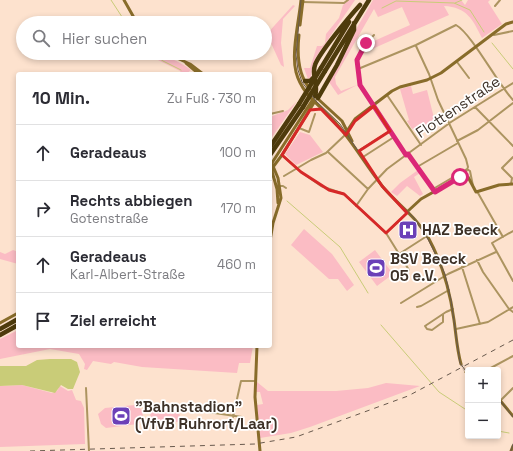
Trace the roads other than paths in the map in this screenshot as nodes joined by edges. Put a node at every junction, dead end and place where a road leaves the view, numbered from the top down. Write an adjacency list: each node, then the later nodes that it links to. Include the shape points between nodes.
1 (124, 0): 11 (street)
2 (342, 0): 8 (street)
3 (348, 0): 8 (street, via 346,3)
4 (363, 0): 9 (highway)
5 (369, 0): 13 (highway)
6 (500, 0): 10 (street)
7 (302, 1): 8 (street); 29 (street, via 299,50); 33 (street, via 295,68 303,88)
8 (340, 3)
9 (360, 5): 23 (highway); 26 (highway, via 317,61)
10 (495, 6)
11 (133, 16)
12 (513, 22): 15 (street)
13 (354, 23): 23 (highway); 33 (highway, via 354,30)
14 (513, 31): 15 (street)
15 (493, 34): 18 (street)
16 (374, 35): 22 (street, via 361,49 357,60)
17 (416, 45): 18 (street, via 456,25 467,34); 22 (street); 27 (street)
18 (474, 46): 21 (street); 31 (street)
19 (180, 60): 20 (street)
20 (184, 62): 24 (street); 25 (street)
21 (457, 62): 27 (street); 28 (street)
22 (358, 69): 35 (street, via 360,85)
23 (323, 70): 54 (highway, bridge)
24 (196, 72)
25 (200, 72)
26 (314, 77): 29 (highway, via 310,81); 33 (highway, via 317,90)
27 (431, 78): 32 (street, via 400,87); 46 (street)
28 (469, 78)
29 (305, 81): 33 (street)
30 (513, 83): 31 (street, Flottenstraße)
31 (503, 89): 34 (street); 36 (street, Flottenstraße)
32 (387, 95): 35 (street); 52 (street)
33 (315, 99): 37 (street); 38 (street); 45 (street); 57 (street)
34 (513, 102): 44 (street)
35 (374, 106): 42 (street); 48 (street)
36 (475, 107): 44 (street); 46 (street, Flottenstraße)
37 (321, 109): 38 (street); 49 (street)
38 (310, 110): 47 (street)
39 (283, 111): 40 (street)
40 (272, 113)
41 (315, 114): 47 (street, via 309,132)
42 (361, 115): 43 (street); 49 (street)
43 (352, 122): 45 (street); 49 (street)
44 (488, 122): 51 (street); 53 (street)
45 (343, 123): 49 (street)
46 (449, 124): 51 (street); 52 (street, Flottenstraße)
47 (299, 128): 57 (street)
48 (390, 131): 50 (street); 55 (street)
49 (347, 132): 55 (street); 56 (street)
50 (394, 137): 58 (street); 60 (street)
51 (458, 142): 63 (street); 66 (street)
52 (421, 145): 58 (street, Flottenstraße)
53 (513, 146)
54 (272, 147)
55 (358, 151): 60 (street)
56 (328, 152): 64 (street); 77 (street)
57 (281, 154): 59 (street); 62 (street); 64 (street)
58 (407, 154): 63 (street); 72 (street, Flottenstraße, via 386,168)
59 (272, 156)
60 (363, 157): 72 (street)
61 (513, 157): 73 (street, via 502,168 512,178)
62 (272, 166)
63 (418, 167): 78 (street)
64 (298, 168): 69 (street); 80 (street, via 325,188 344,194)
65 (272, 169): 74 (street)
66 (467, 169): 68 (street); 75 (street, via 474,185); 78 (street)
67 (272, 170): 71 (street)
68 (465, 175): 75 (street, via 470,179); 78 (street)
69 (284, 176)
70 (272, 178): 71 (street)
71 (275, 179): 81 (street)
72 (377, 179): 77 (street, Flottenstraße); 82 (street)
73 (512, 184): 79 (street, via 499,185)
74 (280, 186): 76 (street); 81 (street, via 281,198)
75 (472, 187): 79 (street)
76 (286, 188)
77 (368, 189): 80 (street, Flottenstraße)
78 (434, 190): 82 (street)
79 (478, 193): 87 (street)
80 (356, 206): 85 (street)
81 (278, 207): 83 (street)
82 (408, 211): 85 (street); 86 (street)
83 (272, 223)
84 (512, 232): 87 (street); 88 (street)
85 (386, 233): 90 (street)
86 (427, 236): 90 (street); 94 (street)
87 (503, 237): 89 (street, via 492,243)
88 (513, 237)
89 (496, 252): 91 (street); 95 (street)
90 (399, 254): 93 (street, via 409,270)
91 (477, 260): 92 (street); 100 (street)
92 (462, 267): 94 (street); 107 (street)
93 (406, 275)
94 (445, 276): 96 (street); 97 (street)
95 (513, 281)
96 (449, 290): 98 (street); 101 (street)
97 (401, 303)
98 (417, 307)
99 (513, 307): 100 (street)
100 (509, 309): 102 (street); 107 (street)
101 (453, 310): 104 (street); 109 (street)
102 (513, 312)
103 (16, 314): 106 (street)
104 (443, 314): 104 (street, via 425,326 427,329 432,330 443,322)
105 (16, 320): 110 (highway)
106 (0, 323)
107 (480, 324): 109 (street)
108 (16, 326): 111 (highway)
109 (456, 328): 114 (street)
110 (0, 329)
111 (0, 335)
112 (257, 348): 116 (street)
113 (513, 356): 115 (street)
114 (461, 364)
115 (493, 367)
116 (255, 381): 123 (street, via 241,381); 127 (street, via 254,397)
117 (86, 388): 126 (street)
118 (513, 388): 119 (street)
119 (501, 397)
120 (501, 401): 122 (street)
121 (201, 411): 123 (street)
122 (513, 416)
123 (233, 417): 124 (street)
124 (242, 417)
125 (513, 446): 128 (street)
126 (89, 451)
127 (260, 451)
128 (512, 451)

